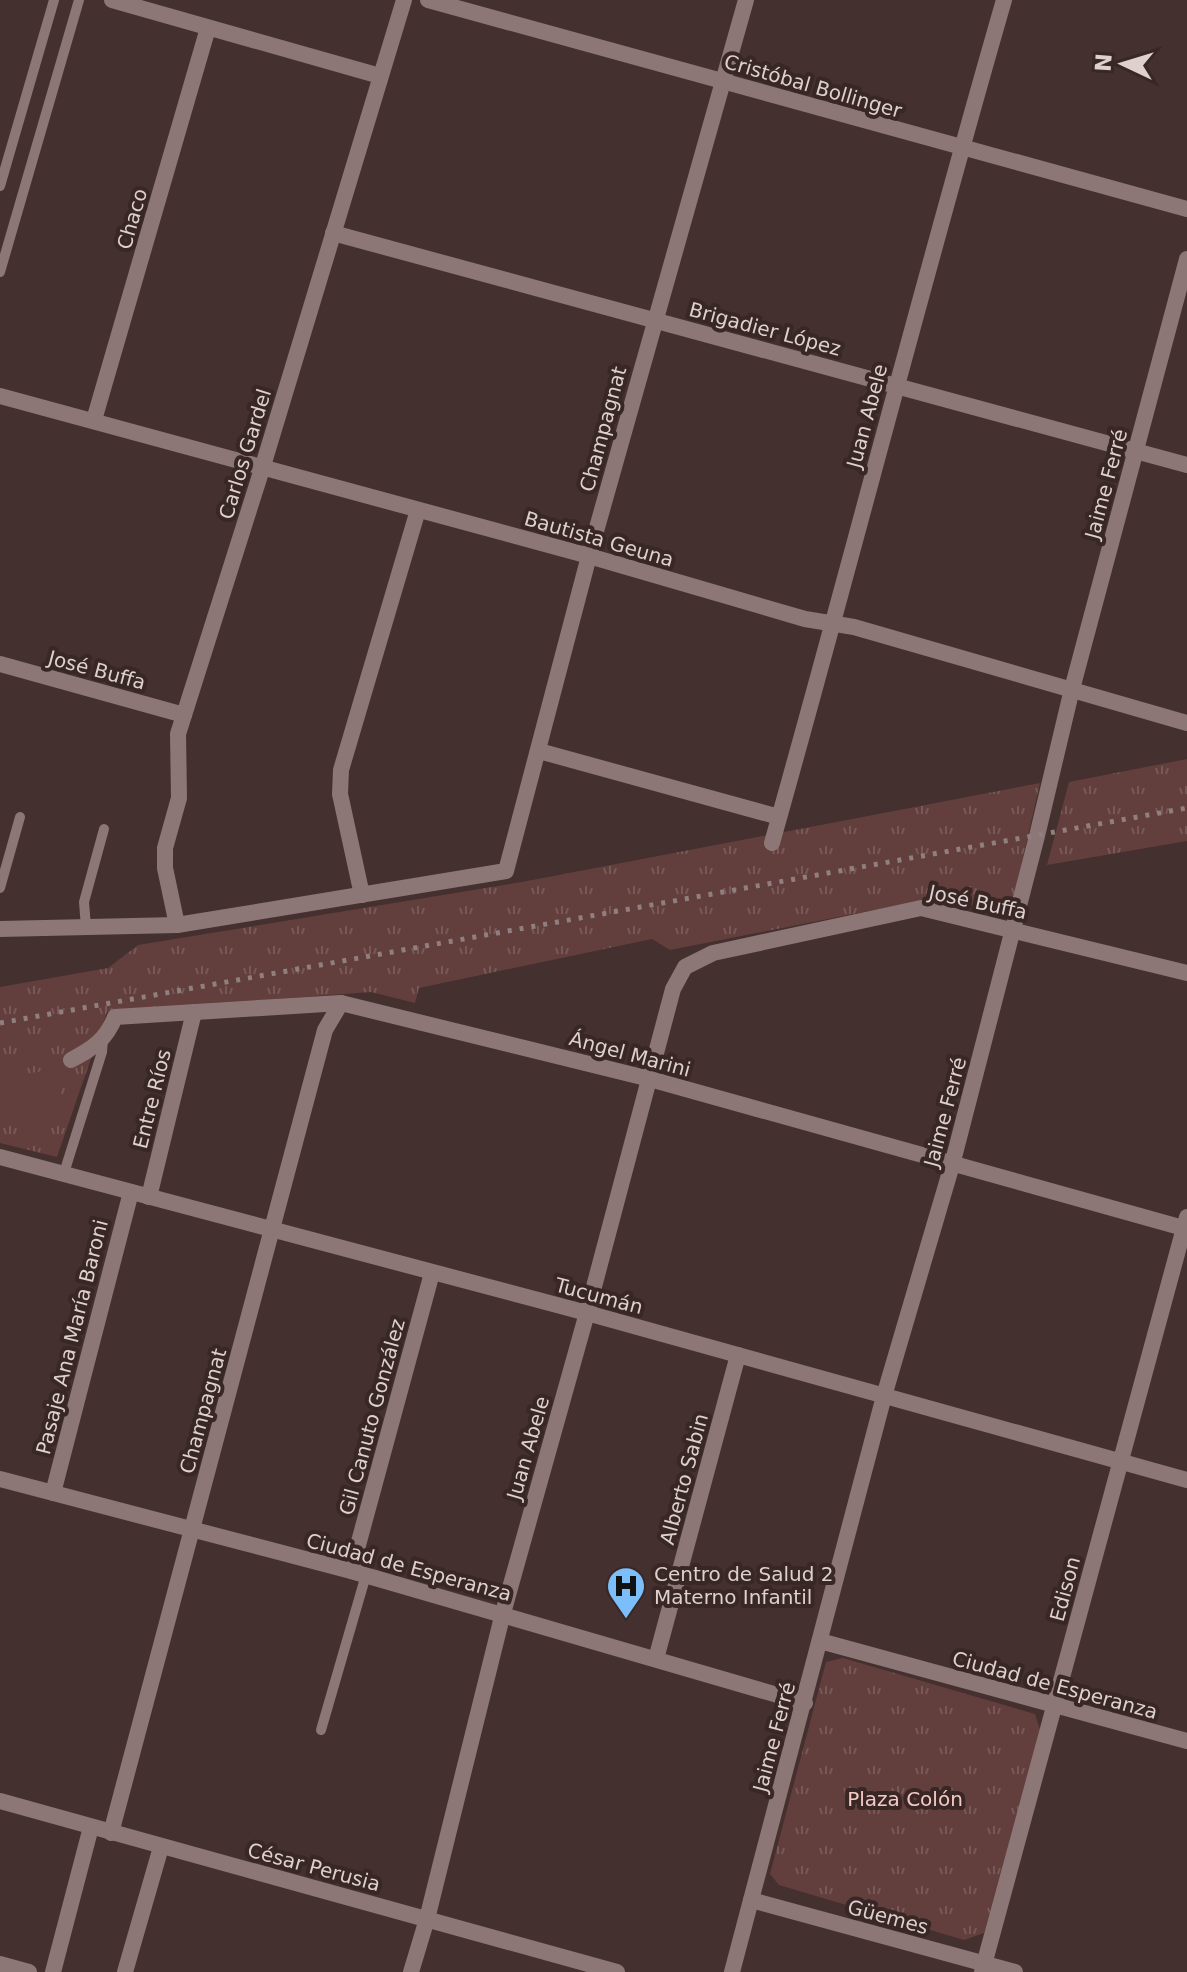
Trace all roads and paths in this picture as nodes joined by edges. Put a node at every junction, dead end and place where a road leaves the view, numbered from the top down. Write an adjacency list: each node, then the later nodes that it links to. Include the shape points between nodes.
1 (54, 0): 12 (lane)
2 (79, 0): 16 (lane)
3 (112, 0): 8 (street)
4 (404, 0): 9 (street, Carlos Gardel)
5 (428, 0): 10 (street, Cristóbal Bollinger)
6 (746, 0): 10 (street, Champagnat)
7 (1004, 0): 11 (street, Juan Abele)
8 (208, 28): 9 (street); 20 (street, Chaco)
9 (380, 76): 14 (street, Carlos Gardel)
10 (722, 81): 11 (street, Cristóbal Bollinger); 17 (street, Champagnat)
11 (961, 149): 13 (street, Cristóbal Bollinger); 18 (street, Juan Abele)
12 (0, 186)
13 (1187, 209)
14 (333, 233): 17 (street, Brigadier López); 23 (street, Carlos Gardel)
15 (1187, 259): 21 (street, Jaime Ferré)
16 (0, 272)
17 (654, 319): 18 (street, Brigadier López); 25 (street, Champagnat)
18 (896, 385): 21 (street, Brigadier López); 26 (street, Juan Abele)
19 (0, 396): 20 (street, Bautista Geuna)
20 (94, 420): 23 (street, Bautista Geuna)
21 (1135, 451): 22 (street, Brigadier López); 28 (street, Jaime Ferré)
22 (1187, 465)
23 (262, 469): 24 (street, Bautista Geuna); 29 (street, Carlos Gardel)
24 (418, 510): 25 (street, Bautista Geuna); 37 (street, via 341,770 340,794)
25 (589, 556): 26 (street, Bautista Geuna); 31 (street, Champagnat)
26 (834, 623): 28 (street, Bautista Geuna); 33 (street, Juan Abele)
27 (0, 664): 29 (street, José Buffa)
28 (1072, 689): 30 (street, Bautista Geuna); 41 (street, Jaime Ferré)
29 (184, 715): 38 (street, Carlos Gardel, via 178,734 179,798 165,848)
30 (1187, 723)
31 (539, 751): 33 (street); 37 (street, Champagnat, via 506,871)
32 (20, 817): 36 (lane)
33 (779, 817): 35 (street, Juan Abele)
34 (104, 829): 39 (lane, via 84,902)
35 (772, 843)
36 (0, 888)
37 (362, 895): 38 (street)
38 (177, 925): 39 (street)
39 (86, 927): 40 (street)
40 (0, 929)
41 (1014, 930): 42 (street, José Buffa, via 921,908); 43 (street, José Buffa); 50 (street, Jaime Ferré)
42 (713, 953): 48 (street, Juan Abele, via 685,967 673,989)
43 (1187, 973)
44 (341, 1003): 45 (street, Ángel Marini); 48 (street, Ángel Marini); 55 (street, Champagnat, via 325,1030)
45 (194, 1012): 46 (street, Ángel Marini, via 115,1017); 53 (street, Entre Ríos)
46 (103, 1039): 47 (street, Ángel Marini); 51 (lane)
47 (71, 1060)
48 (650, 1079): 50 (street, Ángel Marini); 57 (street, Juan Abele)
49 (0, 1157): 51 (street, Tucumán)
50 (952, 1165): 54 (street, Ángel Marini); 59 (street, Jaime Ferré)
51 (64, 1173): 52 (street, Tucumán)
52 (131, 1192): 53 (street, Tucumán); 63 (street, Pasaje Ana María Baroni)
53 (149, 1197): 55 (street, Tucumán)
54 (1186, 1225): 60 (street, Edison)
55 (272, 1230): 56 (street, Tucumán); 64 (street, Champagnat)
56 (432, 1273): 57 (street, Tucumán); 65 (street, Gil Canuto González)
57 (587, 1313): 58 (street, Tucumán); 66 (street, Juan Abele)
58 (738, 1355): 59 (street, Tucumán); 68 (street, Alberto Sabin)
59 (884, 1396): 60 (street, Tucumán); 67 (street, Jaime Ferré)
60 (1121, 1462): 62 (street, Tucumán); 70 (street, Edison)
61 (0, 1479): 63 (street, Ciudad de Esperanza)
62 (1187, 1480)
63 (53, 1493): 64 (street, Ciudad de Esperanza)
64 (191, 1530): 65 (street, Ciudad de Esperanza); 75 (street, Champagnat)
65 (358, 1573): 66 (street, Ciudad de Esperanza); 71 (lane)
66 (503, 1613): 68 (street, Ciudad de Esperanza); 78 (street, Juan Abele)
67 (820, 1641): 69 (street, Jaime Ferré); 70 (street, Ciudad de Esperanza)
68 (656, 1659): 69 (street, Ciudad de Esperanza)
69 (805, 1703): 77 (street, Jaime Ferré)
70 (1053, 1706): 72 (street, Ciudad de Esperanza); 80 (street, Edison)
71 (321, 1730)
72 (1187, 1741)
73 (0, 1801): 74 (street, César Perusia)
74 (91, 1827): 75 (street, César Perusia); 82 (street)
75 (111, 1833): 76 (street, César Perusia)
76 (161, 1847): 78 (street, César Perusia); 83 (street)
77 (751, 1900): 80 (street, Güemes); 86 (street, Jaime Ferré)
78 (427, 1919): 84 (street, Juan Abele); 85 (street, César Perusia)
79 (0, 1964): 81 (street)
80 (983, 1968): 87 (street, Güemes)
81 (29, 1972)
82 (53, 1972)
83 (125, 1972)
84 (411, 1972)
85 (617, 1972)
86 (732, 1972)
87 (1015, 1972)

